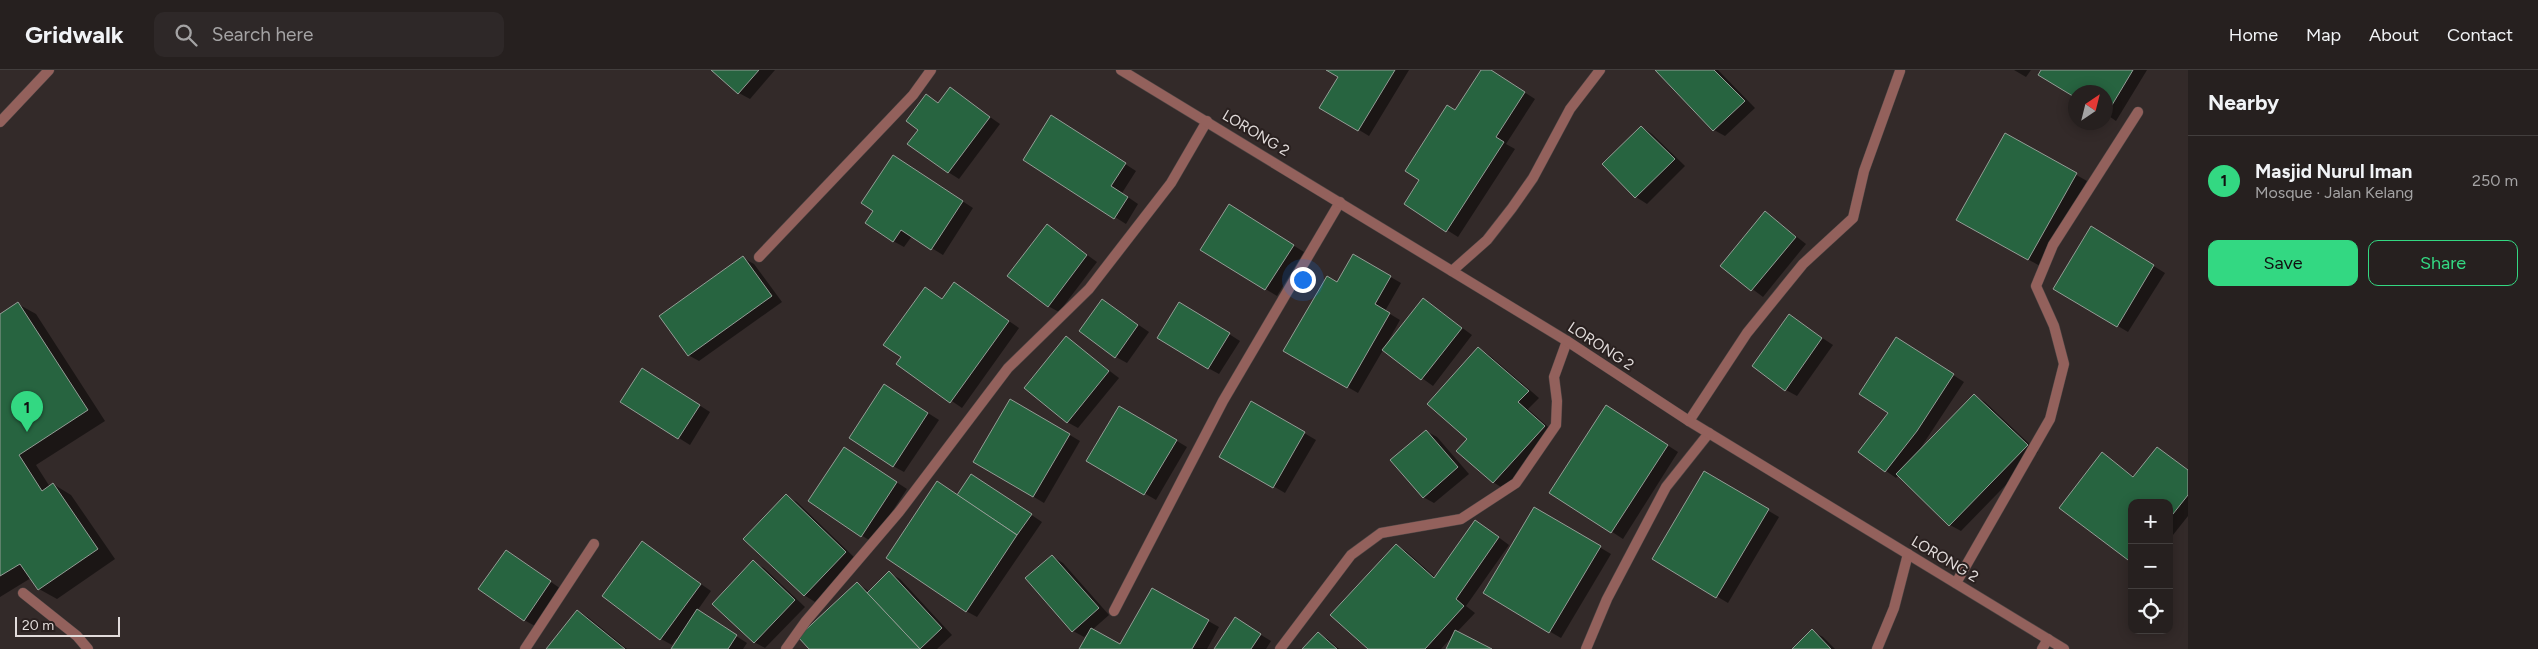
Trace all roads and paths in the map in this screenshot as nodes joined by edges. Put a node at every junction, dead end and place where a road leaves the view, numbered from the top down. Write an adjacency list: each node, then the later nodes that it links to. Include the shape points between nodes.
1 (49, 70): 8 (street)
2 (931, 70): 10 (street, via 913,95)
3 (1121, 70): 7 (street, LORONG 2)
4 (1600, 70): 11 (street, via 1570,110 1533,178 1512,208 1487,240)
5 (1900, 71): 13 (street, via 1864,171 1853,218 1802,264 1747,333)
6 (2138, 112): 17 (street, via 2053,245 2036,286 2054,326 2064,364 2050,419)
7 (1208, 121): 9 (street, LORONG 2); 23 (street, via 1171,183 1089,289 1008,368 899,512)
8 (0, 122)
9 (1340, 202): 11 (street, LORONG 2); 19 (street, via 1222,401)
10 (759, 257)
11 (1452, 271): 12 (street, LORONG 2)
12 (1567, 341): 13 (street, LORONG 2); 24 (street, via 1554,377 1556,425 1516,483 1461,519 1381,533 1352,555)
13 (1689, 422): 14 (street, LORONG 2)
14 (1709, 433): 16 (street, LORONG 2); 25 (street, via 1666,487 1607,599)
15 (594, 544): 22 (street)
16 (1908, 554): 17 (street, LORONG 2); 26 (street, via 1894,608)
17 (1956, 583): 20 (street, LORONG 2)
18 (23, 593): 21 (street)
19 (1114, 610)
20 (2048, 639): 27 (street); 28 (street, LORONG 2)
21 (88, 649)
22 (524, 649)
23 (786, 649)
24 (1280, 649)
25 (1586, 649)
26 (1877, 649)
27 (2042, 649)
28 (2064, 649)

